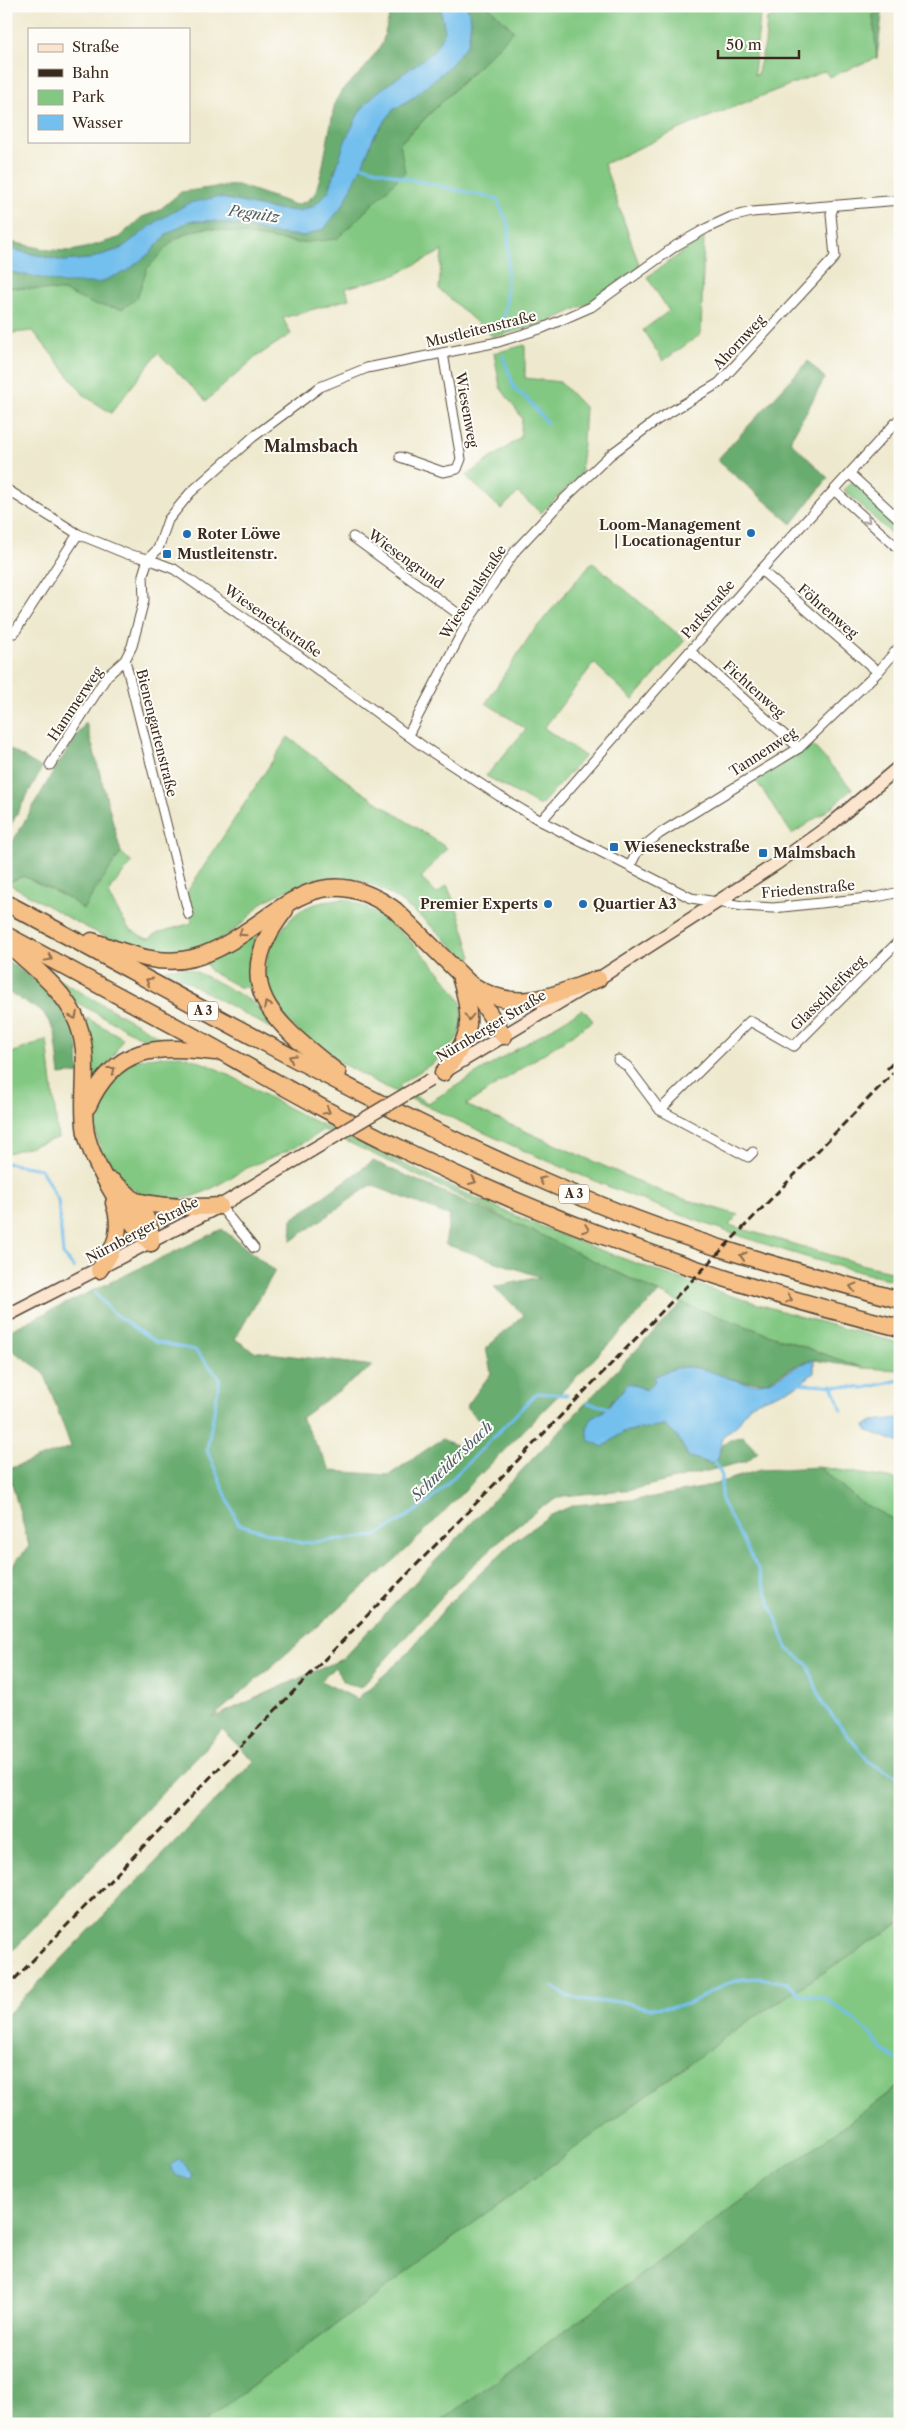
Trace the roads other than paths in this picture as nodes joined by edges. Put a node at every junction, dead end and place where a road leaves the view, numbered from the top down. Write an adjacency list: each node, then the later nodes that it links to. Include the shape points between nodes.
1 (900, 200): 2 (street, Mustleitenstraße)
2 (834, 205): 3 (street, Mustleitenstraße, via 752,212 731,217 678,245 591,307 543,328 498,342); 9 (street, Ahornweg, via 831,214 835,257 770,330 720,383 657,420 610,455)
3 (443, 353): 5 (street, Wiesenweg, via 461,459 458,469 443,472); 14 (street, Mustleitenstraße, via 367,368 320,387 252,437 190,493 168,520 158,549)
4 (900, 418): 6 (street, Parkstraße)
5 (400, 457)
6 (850, 474): 8 (street, Parkstraße); 10 (street)
7 (6, 489): 11 (street, Wieseneckstraße)
8 (835, 491): 13 (street, one-way to 13); 15 (street, Parkstraße)
9 (562, 501): 16 (street, Wiesentalstraße, via 516,550)
10 (900, 520)
11 (78, 534): 14 (street, Wieseneckstraße); 17 (street)
12 (352, 537): 16 (street, Wiesengrund)
13 (900, 550)
14 (148, 559): 20 (street, Bienengartenstraße, via 143,575 144,600); 22 (street, Wieseneckstraße, via 174,569)
15 (761, 570): 19 (street, Parkstraße); 21 (street, Föhrenweg)
16 (468, 621): 22 (street, Wiesentalstraße)
17 (14, 633)
18 (900, 646): 21 (street, Tannenweg)
19 (690, 651): 23 (street, Fichtenweg); 26 (street, Parkstraße)
20 (125, 660): 24 (street, Hammerweg, via 107,676); 32 (street, Bienengartenstraße)
21 (878, 672): 23 (street, Tannenweg)
22 (408, 735): 26 (street, Wieseneckstraße)
23 (799, 748): 27 (street, Tannenweg, via 659,834 637,852)
24 (50, 765)
25 (900, 766): 30 (main road, Nürnberger Straße, via 806,844)
26 (541, 821): 27 (street, Wieseneckstraße)
27 (630, 866): 30 (street, Wieseneckstraße, via 691,898)
28 (900, 892): 30 (street, Friedenstraße, via 773,908)
29 (297, 897): 33 (highway, one-way to 33, via 225,944 192,958 177,960 144,958); 37 (highway, via 335,887 372,895 406,919); 44 (highway, one-way to 29, via 307,1048 264,1002 259,983 260,955 269,930)
30 (717, 902): 38 (main road, Nürnberger Straße)
31 (6, 903): 33 (highway, A 3)
32 (189, 915)
33 (41, 922): 44 (highway, A 3, one-way to 33)
34 (6, 935): 41 (highway, A 3, one-way to 41)
35 (900, 940): 46 (street, Glasschleifweg, via 794,1046 750,1021)
36 (6, 942): 45 (highway, one-way to 45, via 50,984 78,1023 84,1052)
37 (458, 970): 39 (highway); 43 (highway, one-way to 43, via 469,1007 468,1034 454,1059)
38 (598, 979): 39 (highway, via 543,998 516,1002 496,998); 40 (main road, Nürnberger Straße)
39 (470, 984): 40 (highway)
40 (504, 1036): 43 (main road, Nürnberger Straße)
41 (223, 1054): 45 (highway, one-way to 41, via 106,1073 136,1054 158,1048); 56 (highway, A 3, one-way to 56, via 415,1156 572,1224 729,1281)
42 (618, 1060): 46 (street, via 627,1066)
43 (437, 1076): 50 (main road, Nürnberger Straße, bridge)
44 (366, 1097): 54 (highway, A 3, one-way to 44, via 736,1254 586,1200)
45 (86, 1110): 48 (highway, via 84,1123 88,1146)
46 (660, 1110): 47 (street, via 748,1157)
47 (753, 1152)
48 (104, 1175): 49 (highway); 51 (highway, via 132,1222); 53 (highway, via 117,1212 119,1229 115,1246)
49 (136, 1201): 50 (highway, via 169,1207); 51 (highway, via 150,1226)
50 (220, 1206): 51 (main road, Nürnberger Straße); 52 (street)
51 (151, 1243): 53 (main road, Nürnberger Straße)
52 (254, 1248)
53 (99, 1270): 55 (main road, Nürnberger Straße)
54 (900, 1300)
55 (6, 1316)
56 (900, 1328)

